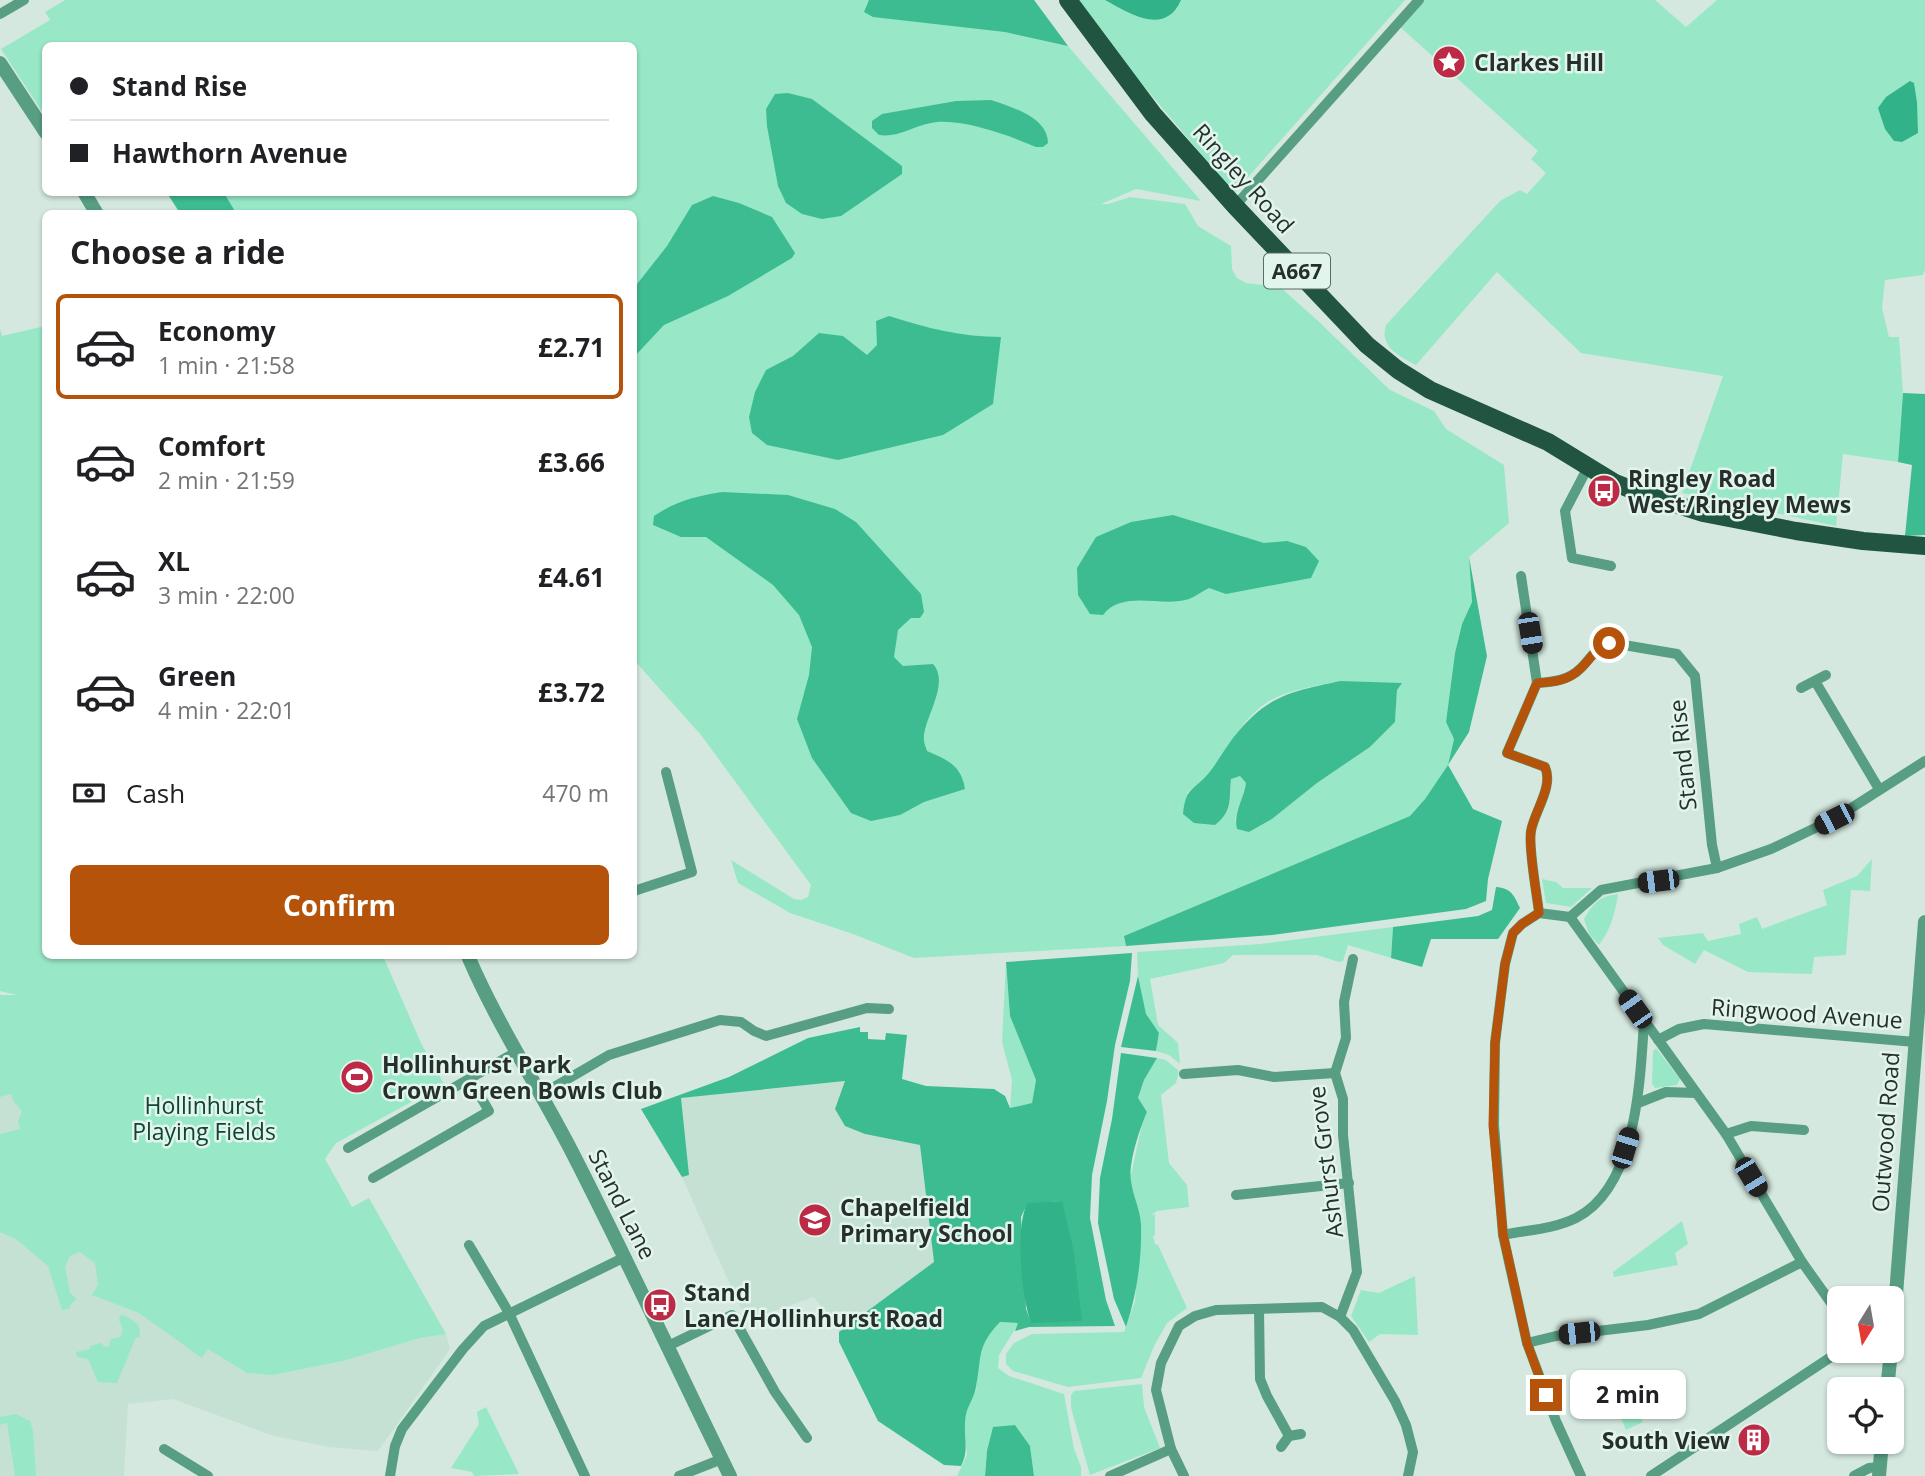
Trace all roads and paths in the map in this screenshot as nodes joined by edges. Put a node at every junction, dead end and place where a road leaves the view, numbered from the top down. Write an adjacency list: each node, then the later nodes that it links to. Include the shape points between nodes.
1 (24, 0): 4 (street)
2 (1068, 0): 7 (main road, Ringley Road / A667, via 1153,114)
3 (1419, 0): 7 (street)
4 (0, 14)
5 (0, 62): 6 (street)
6 (42, 127)
7 (1236, 206): 8 (main road, Ringley Road / A667, via 1367,345 1398,370 1430,390 1548,442)
8 (1588, 467): 9 (main road, A667, via 1629,489 1703,513 1832,537); 10 (street, via 1565,511 1573,558)
9 (1925, 546)
10 (1611, 566)
11 (1525, 581): 14 (street)
12 (1826, 675): 13 (street)
13 (1815, 681): 15 (street); 18 (street)
14 (1537, 683): 19 (street, Stand Rise, via 1571,676 1593,652 1609,643 1677,654 1695,676); 21 (street, via 1505,758 1545,767 1548,773 1530,832)
15 (1801, 688)
16 (1925, 761): 18 (street)
17 (666, 772): 20 (street, via 692,872)
18 (1878, 789): 19 (street, via 1834,819)
19 (1717, 869): 22 (street, via 1601,890)
20 (637, 890)
21 (1539, 913): 22 (street); 43 (street, via 1513,933 1495,1043 1493,1125)
22 (1570, 917): 27 (street)
23 (1925, 922): 29 (street, Outwood Road)
24 (469, 959): 30 (street, Stand Lane)
25 (1353, 959): 31 (street, Ashurst Grove, via 1343,1002 1346,1038)
26 (889, 1009): 35 (street, via 867,1008 766,1035 741,1022 720,1020 609,1055)
27 (1644, 1022): 28 (street); 36 (street)
28 (1658, 1040): 29 (street, Ringwood Avenue, via 1704,1024); 34 (street)
29 (1915, 1042): 47 (street, Outwood Road)
30 (516, 1052): 33 (street); 35 (street, Stand Lane)
31 (1335, 1073): 32 (street, via 1274,1077 1238,1070); 41 (street, Ashurst Grove, via 1343,1099)
32 (1184, 1074)
33 (470, 1079): 39 (street); 40 (street, via 489,1111)
34 (1696, 1093): 36 (street, via 1666,1092); 38 (street)
35 (542, 1094): 45 (street, Stand Lane)
36 (1638, 1102): 43 (street, via 1618,1171 1595,1205 1562,1224)
37 (1804, 1130): 38 (street, via 1751,1126)
38 (1726, 1134): 46 (street)
39 (348, 1148)
40 (373, 1178)
41 (1349, 1183): 42 (street); 51 (street, Ashurst Grove, via 1357,1272)
42 (1236, 1195)
43 (1503, 1234): 52 (street)
44 (469, 1245): 50 (street)
45 (625, 1257): 50 (street); 53 (street, Stand Lane)
46 (1802, 1262): 48 (street); 52 (street, via 1699,1314)
47 (1896, 1286)
48 (1827, 1297)
49 (1259, 1309): 51 (street, via 1321,1307); 56 (street, via 1261,1378 1267,1396 1295,1435); 58 (street, via 1216,1310 1179,1326 1161,1363 1156,1390)
50 (509, 1313): 62 (street, via 484,1326 402,1429); 63 (street)
51 (1340, 1317): 68 (street, via 1362,1342 1406,1425 1413,1452)
52 (1527, 1343): 69 (street)
53 (666, 1347): 55 (street, via 732,1315); 59 (street, Stand Lane)
54 (1827, 1360): 70 (street)
55 (807, 1438)
56 (1281, 1447)
57 (164, 1449): 61 (street)
58 (1171, 1449): 66 (street); 67 (street)
59 (722, 1459): 64 (street); 65 (street, Stand Lane)
60 (1880, 1471): 71 (street, via 1869,1468)
61 (208, 1476)
62 (390, 1476)
63 (585, 1476)
64 (679, 1476)
65 (730, 1476)
66 (1110, 1476)
67 (1184, 1476)
68 (1408, 1476)
69 (1581, 1476)
70 (1651, 1476)
71 (1854, 1476)

